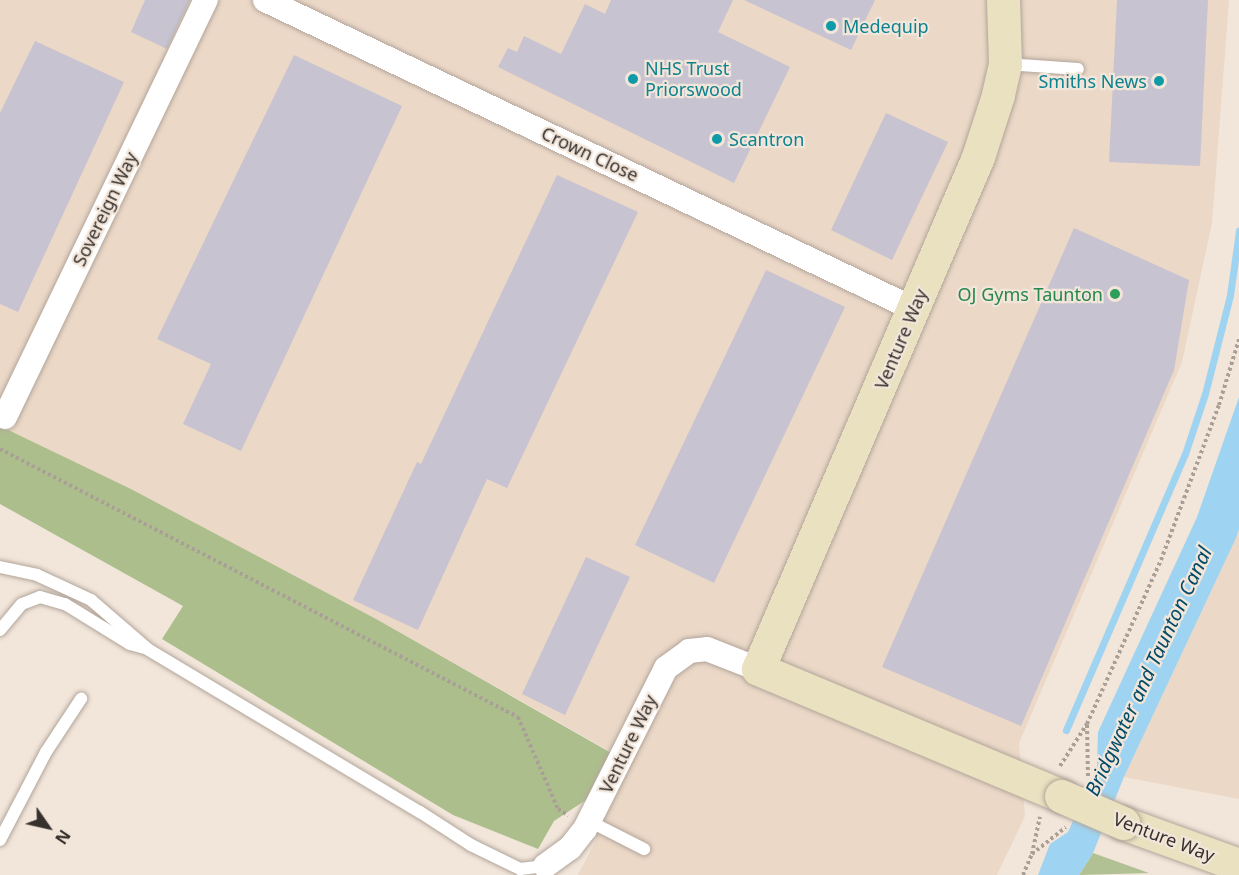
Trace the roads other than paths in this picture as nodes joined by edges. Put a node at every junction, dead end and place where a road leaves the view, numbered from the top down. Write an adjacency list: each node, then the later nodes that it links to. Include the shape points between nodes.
1 (206, 0): 7 (street, Sovereign Way)
2 (265, 0): 6 (street, Crown Close)
3 (1003, 0): 4 (street, Venture Way)
4 (1005, 64): 5 (lane); 6 (street, Venture Way, via 978,157)
5 (1078, 69)
6 (914, 309): 11 (street, Venture Way)
7 (5, 417)
8 (0, 567): 10 (lane, via 37,575 91,600)
9 (0, 630): 10 (lane, via 22,604 40,597 65,604 130,644)
10 (149, 650): 17 (lane, via 471,845 520,869)
11 (758, 669): 13 (street, Venture Way, via 707,649 689,651 666,668); 16 (street, Venture Way, bridge, via 1123,823)
12 (81, 699): 14 (lane, via 46,752)
13 (587, 825): 15 (lane); 17 (street, Venture Way, via 570,848)
14 (0, 840)
15 (644, 849)
16 (1239, 865)
17 (545, 870)

